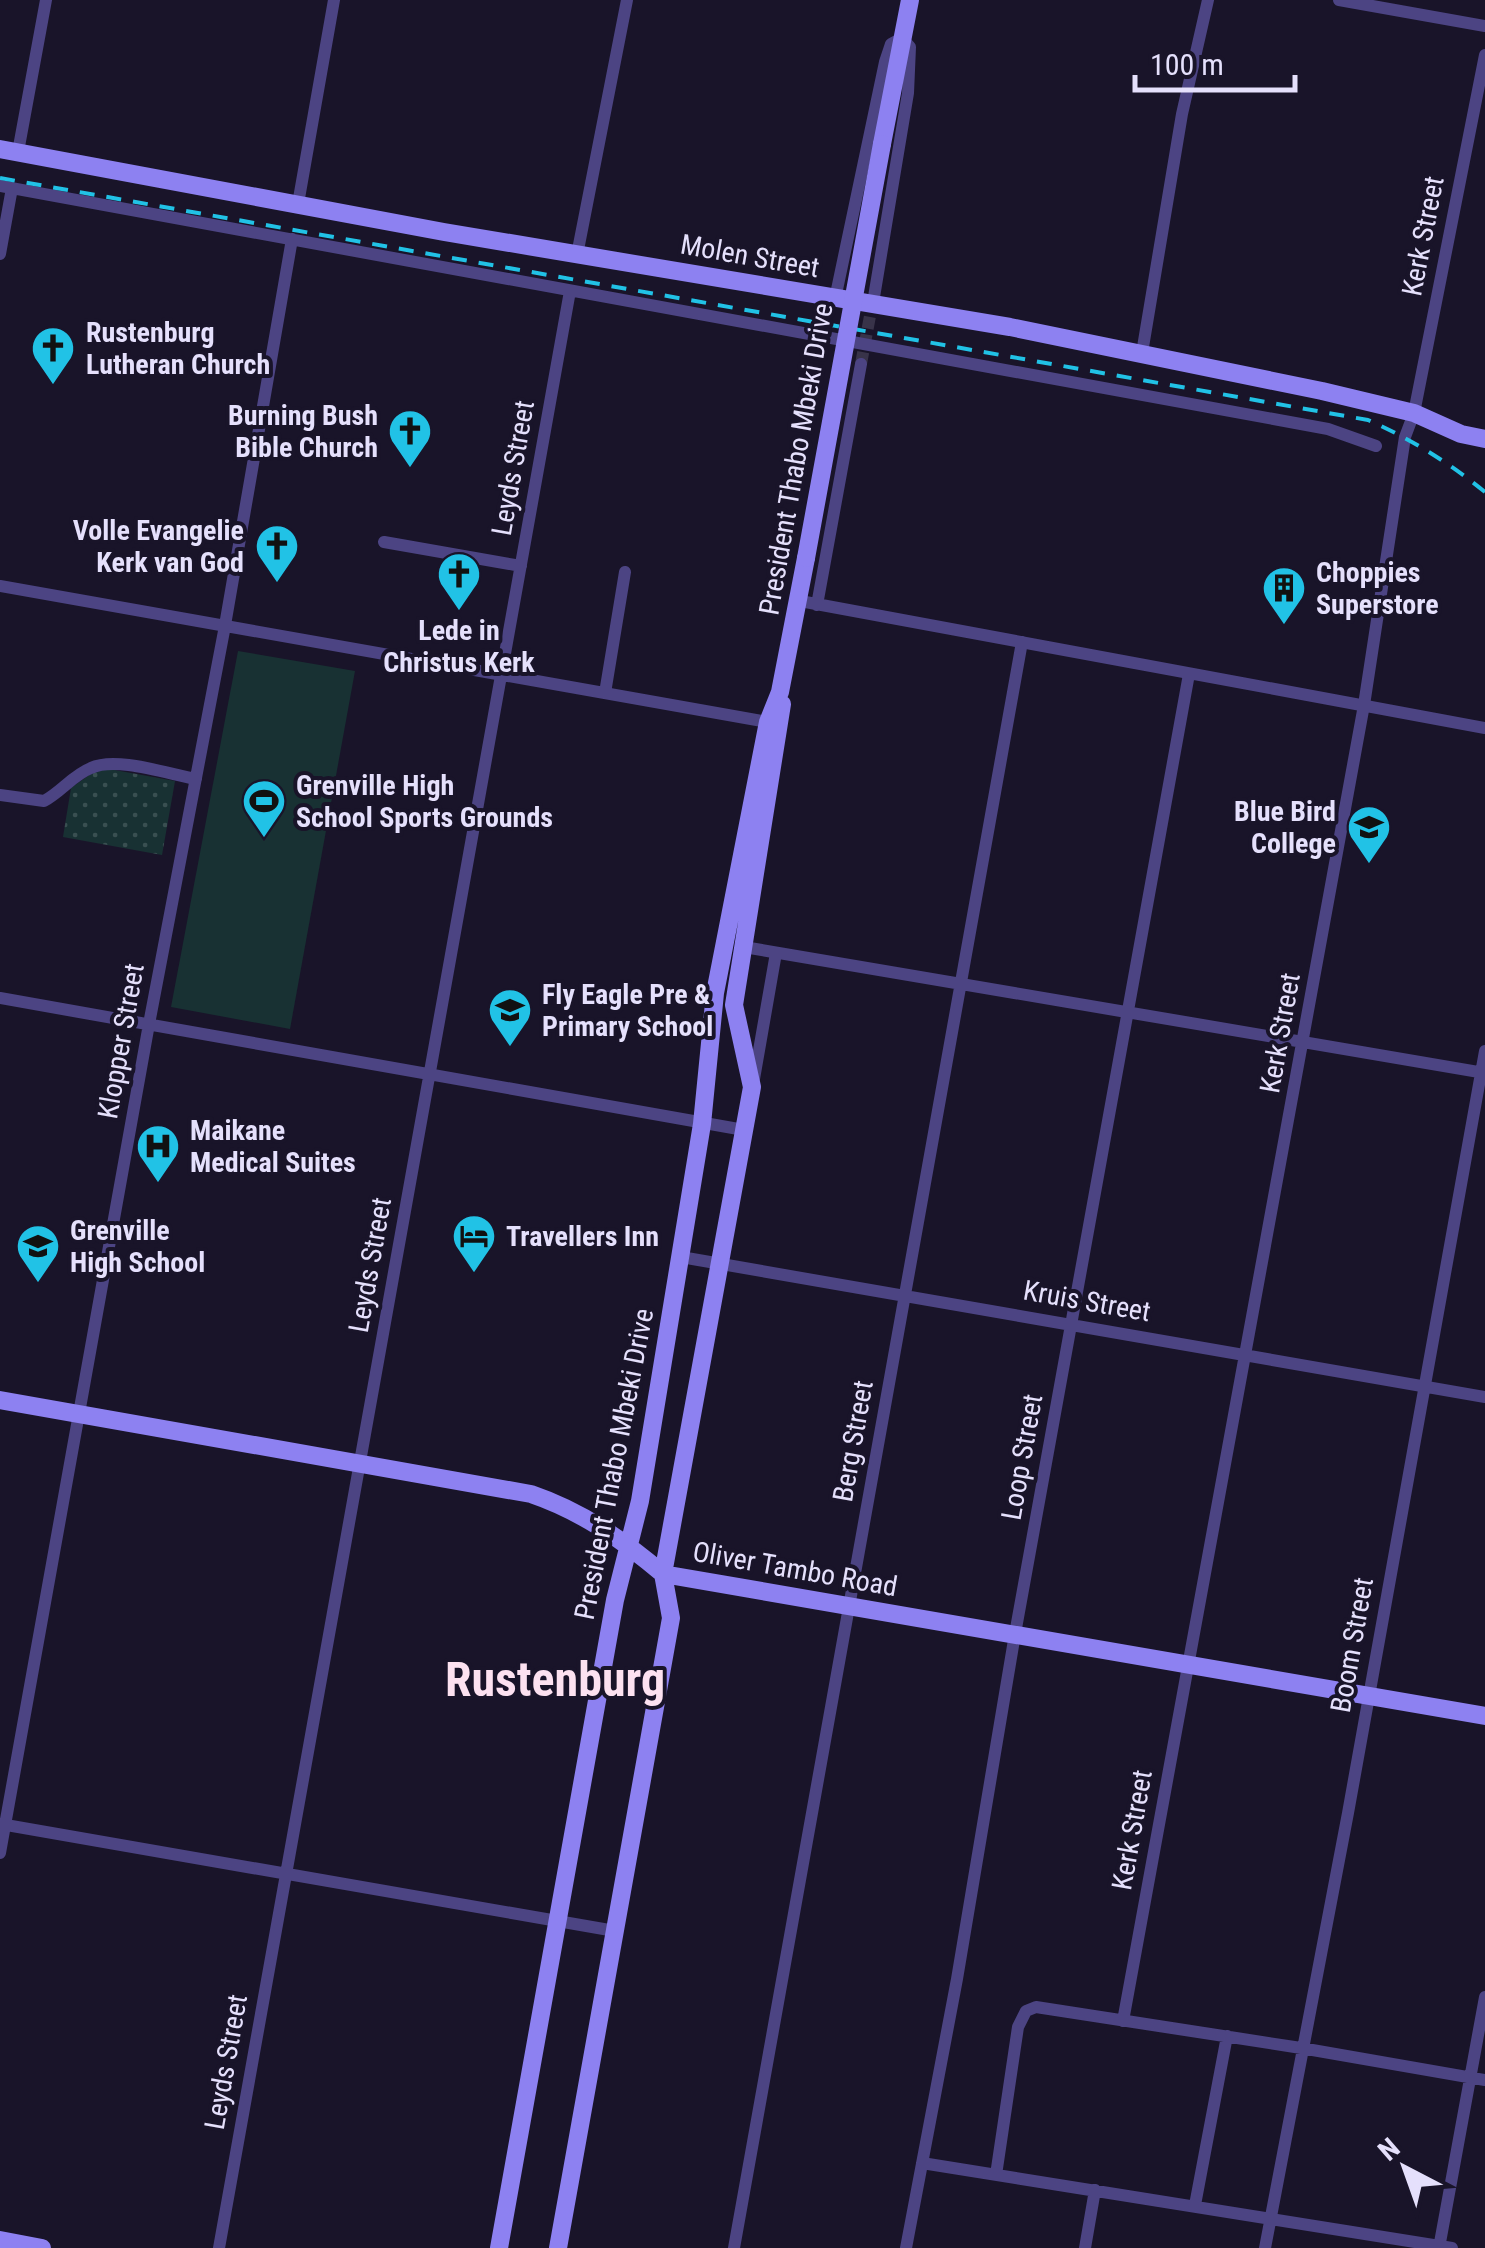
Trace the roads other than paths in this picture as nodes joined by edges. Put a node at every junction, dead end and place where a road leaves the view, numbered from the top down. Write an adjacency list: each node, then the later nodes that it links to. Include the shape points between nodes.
1 (46, 0): 10 (street)
2 (334, 0): 12 (street)
3 (627, 0): 15 (street)
4 (910, 0): 8 (street, President Thabo Mbeki Drive)
5 (1208, 0): 19 (street)
6 (1339, 0): 7 (street)
7 (1485, 26)
8 (902, 38): 17 (street, via 910,47 908,92); 18 (street, via 885,62); 28 (street, President Thabo Mbeki Drive, bridge, via 806,558)
9 (1485, 55): 21 (street, Kerk Street)
10 (9, 150): 12 (street, Molen Street)
11 (6, 187): 13 (street); 14 (street)
12 (298, 204): 15 (street, Molen Street)
13 (292, 239): 16 (street); 29 (street, Klopper Street)
14 (0, 254)
15 (577, 256): 18 (street, Molen Street)
16 (570, 290): 23 (street, via 1328,429); 25 (street, Leyds Street)
17 (874, 297)
18 (835, 299): 19 (street, Molen Street)
19 (1142, 353): 21 (street, Molen Street)
20 (861, 364): 28 (street)
21 (1414, 413): 22 (street, Molen Street); 34 (street, Kerk Street)
22 (1485, 439)
23 (1376, 446)
24 (384, 542): 25 (street)
25 (521, 566): 32 (street, Leyds Street)
26 (625, 572): 33 (street)
27 (0, 586): 29 (street)
28 (808, 603): 30 (street); 35 (street, President Thabo Mbeki Drive)
29 (224, 627): 32 (street); 37 (street, Klopper Street)
30 (1022, 642): 31 (street); 41 (street, Berg Street)
31 (1188, 674): 34 (street); 43 (street, Loop Street)
32 (502, 676): 33 (street); 48 (street, Leyds Street)
33 (605, 692): 35 (street)
34 (1364, 705): 36 (street); 45 (street, Kerk Street)
35 (773, 728): 39 (street, President Thabo Mbeki Drive); 50 (street, President Thabo Mbeki Drive, via 715,993)
36 (1485, 728)
37 (196, 779): 38 (street, via 100,764 44,801); 44 (street, Klopper Street)
38 (0, 795)
39 (744, 947): 40 (street); 49 (street, President Thabo Mbeki Drive, via 734,1005)
40 (776, 954): 41 (street); 49 (street)
41 (962, 985): 43 (street); 54 (street, Berg Street)
42 (0, 998): 44 (street)
43 (1129, 1013): 45 (street); 55 (street, Loop Street)
44 (149, 1024): 48 (street); 60 (street, Klopper Street)
45 (1304, 1042): 47 (street); 56 (street, Kerk Street)
46 (1485, 1051): 47 (street, Boom Street)
47 (1483, 1072): 57 (street, Boom Street)
48 (428, 1075): 50 (street); 61 (street, Leyds Street)
49 (752, 1087): 51 (street, President Thabo Mbeki Drive)
50 (702, 1124): 51 (street); 52 (street, President Thabo Mbeki Drive)
51 (744, 1130): 53 (street, President Thabo Mbeki Drive)
52 (681, 1258): 53 (street, Kruis Street); 62 (street, President Thabo Mbeki Drive)
53 (718, 1265): 54 (street, Kruis Street); 63 (street, President Thabo Mbeki Drive)
54 (903, 1296): 55 (street, Kruis Street); 64 (street, Berg Street)
55 (1071, 1324): 56 (street, Kruis Street); 65 (street, Loop Street)
56 (1247, 1354): 57 (street, Kruis Street); 66 (street, Kerk Street)
57 (1422, 1387): 58 (street, Kruis Street); 67 (street, Boom Street)
58 (1485, 1397)
59 (0, 1400): 60 (street, Oliver Tambo Road)
60 (79, 1415): 61 (street, Oliver Tambo Road); 69 (street, Klopper Street)
61 (360, 1464): 62 (street, Oliver Tambo Road, via 531,1494); 71 (street, Leyds Street)
62 (631, 1544): 63 (street, Oliver Tambo Road); 72 (street, President Thabo Mbeki Drive, via 614,1600)
63 (663, 1574): 64 (street, Oliver Tambo Road); 73 (street, President Thabo Mbeki Drive, via 672,1618)
64 (850, 1606): 65 (street, Oliver Tambo Road); 90 (street, Berg Street)
65 (1016, 1634): 66 (street, Oliver Tambo Road); 79 (street, Loop Street)
66 (1188, 1666): 67 (street, Oliver Tambo Road); 75 (street, Kerk Street)
67 (1368, 1695): 68 (street, Oliver Tambo Road); 77 (street, Boom Street)
68 (1485, 1716)
69 (2, 1825): 70 (street, Klopper Street); 71 (street)
70 (0, 1853)
71 (284, 1873): 72 (street); 87 (street, Leyds Street)
72 (557, 1920): 73 (street); 88 (street, President Thabo Mbeki Drive)
73 (615, 1931): 89 (street, President Thabo Mbeki Drive)
74 (1485, 1998): 78 (street)
75 (1123, 2021): 76 (street); 80 (street, via 1036,2007 1026,2011)
76 (1226, 2036): 77 (street); 82 (street)
77 (1301, 2048): 78 (street); 83 (street, Boom Street)
78 (1478, 2079): 85 (street)
79 (922, 2163): 80 (street); 91 (street, Loop Street)
80 (996, 2175): 81 (street)
81 (1095, 2190): 82 (street); 92 (street)
82 (1195, 2204): 83 (street)
83 (1270, 2218): 85 (street); 93 (street, Boom Street)
84 (0, 2240): 86 (street)
85 (1444, 2247)
86 (42, 2248)
87 (218, 2248)
88 (498, 2248)
89 (558, 2248)
90 (734, 2248)
91 (906, 2248)
92 (1085, 2248)
93 (1265, 2248)

